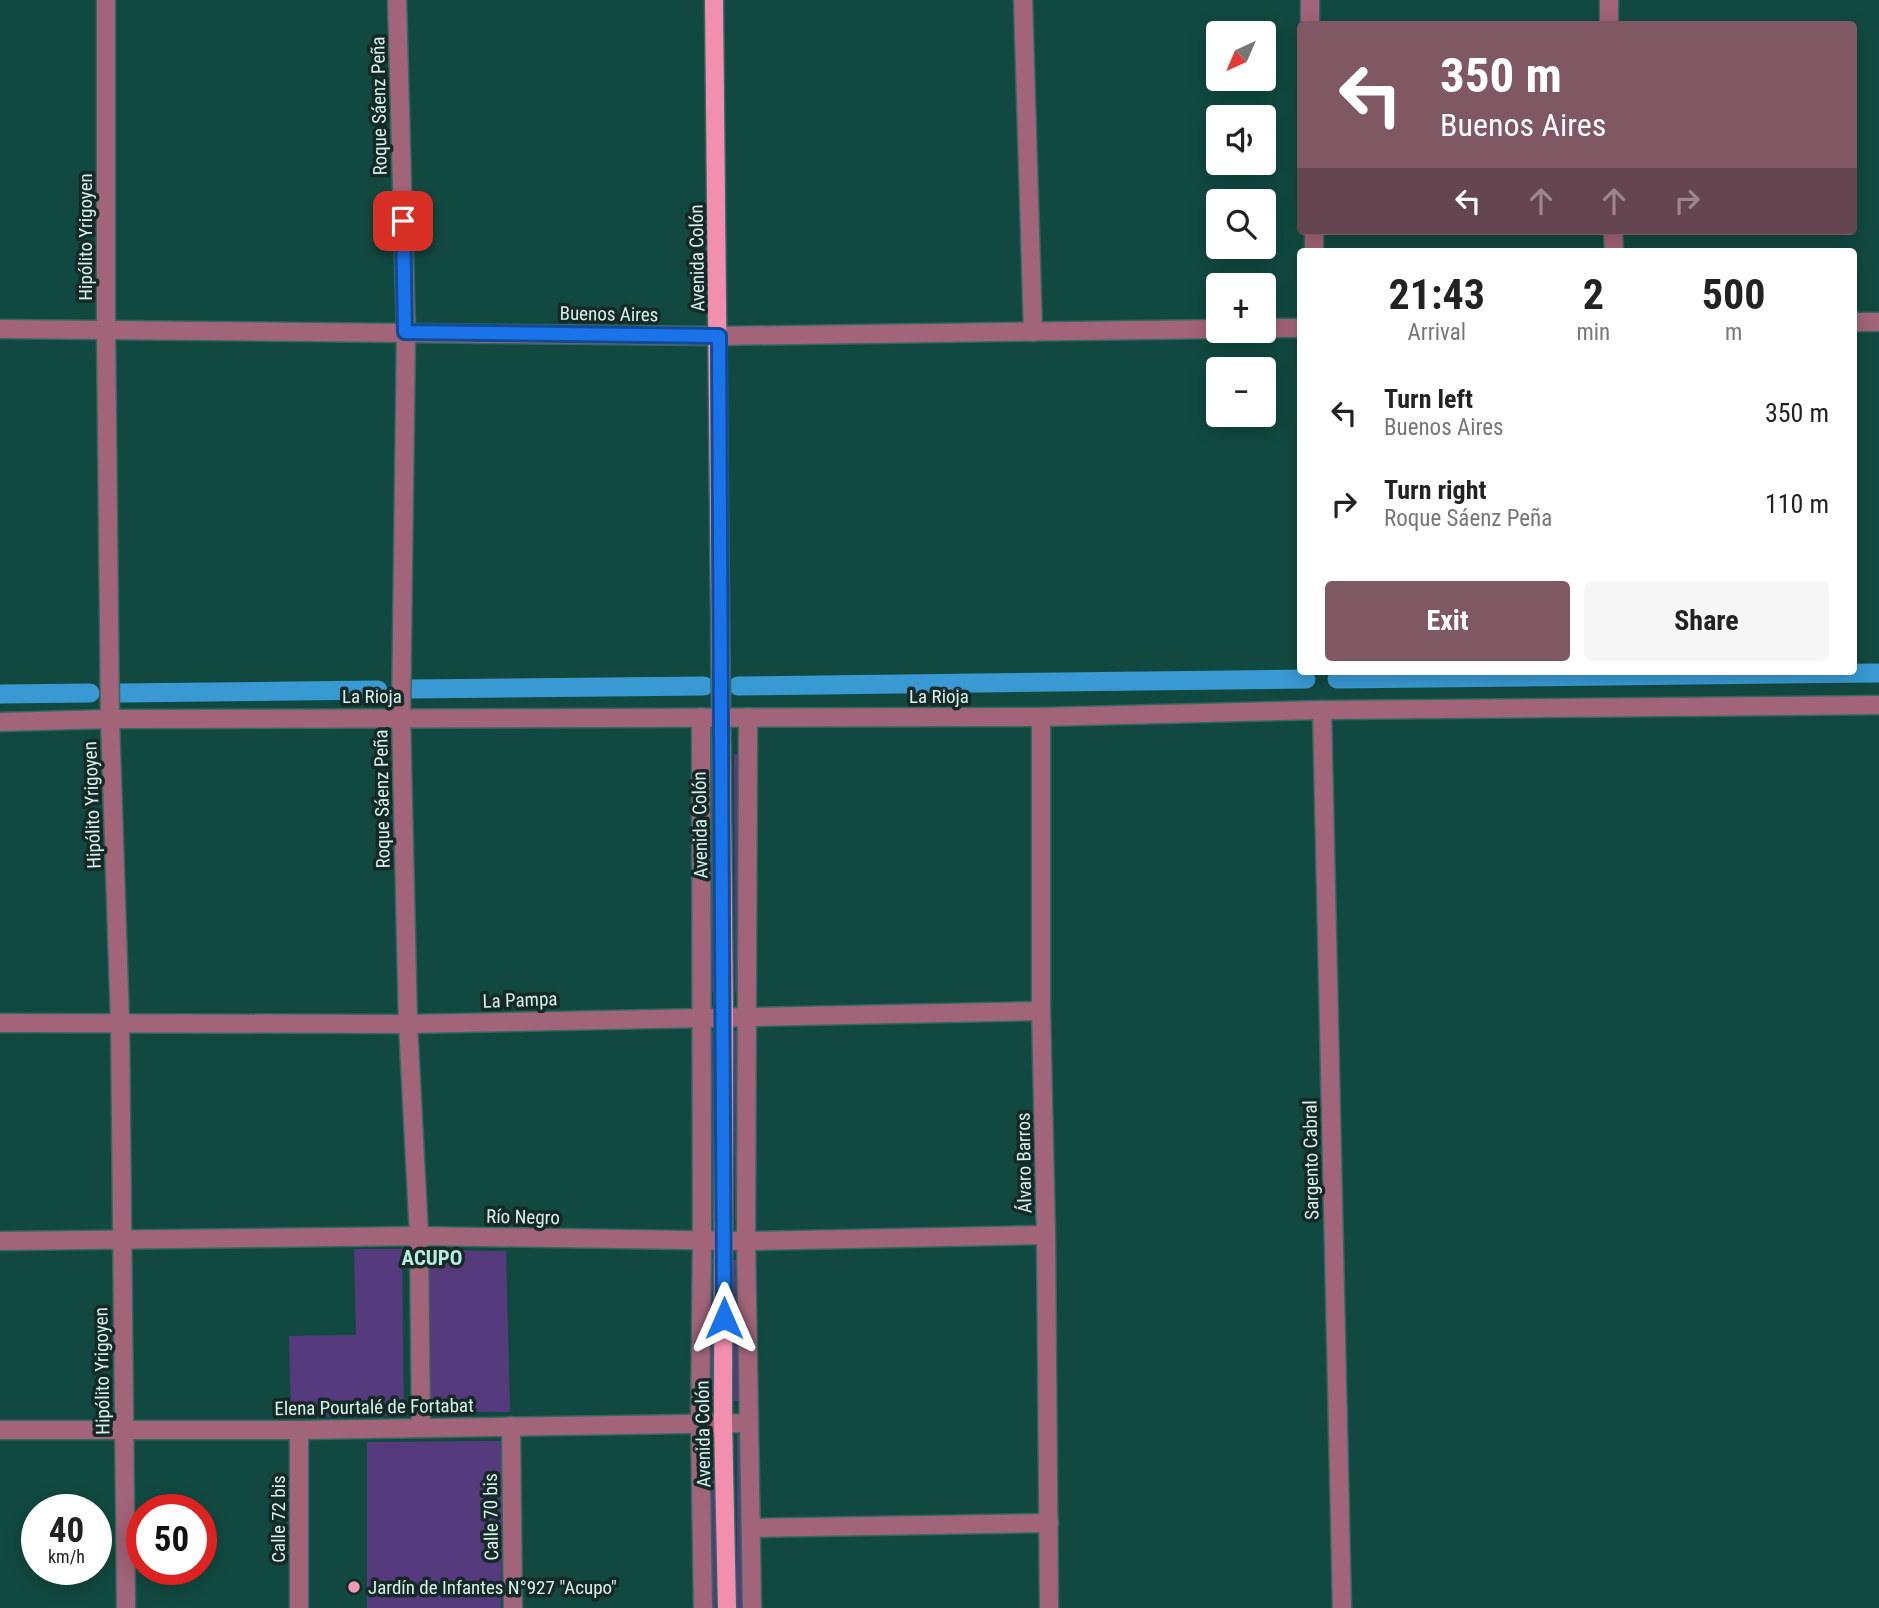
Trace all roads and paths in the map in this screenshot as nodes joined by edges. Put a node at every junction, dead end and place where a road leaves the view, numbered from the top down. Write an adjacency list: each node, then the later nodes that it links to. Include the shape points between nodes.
1 (106, 0): 15 (street, Hipólito Yrigoyen)
2 (397, 0): 16 (street, Roque Sáenz Peña)
3 (714, 0): 18 (main road, Avenida Colón)
4 (1023, 0): 17 (street)
5 (1310, 0): 7 (street)
6 (1609, 0): 8 (street)
7 (1310, 21)
8 (1609, 21)
9 (1857, 322): 10 (street)
10 (1879, 322)
11 (1276, 328): 12 (street)
12 (1297, 328)
13 (0, 329): 15 (street, Buenos Aires)
14 (1206, 329): 17 (street, Buenos Aires)
15 (106, 331): 16 (street, Buenos Aires); 26 (street, Hipólito Yrigoyen)
16 (405, 332): 18 (street, Buenos Aires); 21 (street, Roque Sáenz Peña)
17 (1033, 332): 18 (street, Buenos Aires)
18 (719, 336): 25 (main road, Avenida Colón)
19 (1879, 705): 20 (street, La Rioja)
20 (1322, 710): 23 (street, La Rioja); 59 (street, Sargento Cabral)
21 (401, 717): 24 (street, La Rioja); 26 (street, La Rioja); 34 (street, Roque Sáenz Peña)
22 (748, 717): 23 (street, La Rioja); 25 (street, La Rioja); 31 (street)
23 (1041, 717): 28 (street, Álvaro Barros)
24 (701, 718): 25 (street, La Rioja); 29 (street, Avenida Colón)
25 (721, 718): 30 (main road, Avenida Colón)
26 (110, 719): 27 (street, La Rioja); 33 (street, Hipólito Yrigoyen)
27 (0, 722)
28 (1041, 1011): 31 (street, La Pampa); 35 (street, Álvaro Barros)
29 (701, 1016): 30 (street, La Pampa); 34 (street, La Pampa); 37 (street, Avenida Colón)
30 (724, 1016): 31 (street, La Pampa); 38 (main road, Avenida Colón)
31 (747, 1017): 41 (street)
32 (0, 1023): 33 (street, La Pampa)
33 (120, 1023): 34 (street, La Pampa); 40 (street, Hipólito Yrigoyen)
34 (408, 1024): 36 (street, Roque Sáenz Peña)
35 (1046, 1235): 41 (street, Río Negro); 50 (street, Álvaro Barros)
36 (419, 1236): 37 (street, Río Negro); 40 (street, Río Negro); 46 (street, Roque Sáenz Peña)
37 (702, 1240): 38 (street, Río Negro); 43 (street, Avenida Colón)
38 (724, 1240): 41 (street, Río Negro); 42 (main road, Avenida Colón)
39 (0, 1241): 40 (street, Río Negro)
40 (121, 1241): 49 (street, Hipólito Yrigoyen)
41 (746, 1241): 44 (street)
42 (723, 1422): 43 (street, Elena Pourtalé de Fortabat); 44 (street, Elena Pourtalé de Fortabat); 56 (main road, Avenida Colón)
43 (700, 1423): 45 (street, Elena Pourtalé de Fortabat); 55 (street, Avenida Colón)
44 (749, 1423): 51 (street)
45 (511, 1426): 46 (street, Elena Pourtalé de Fortabat); 54 (street, Calle 70 bis)
46 (421, 1428): 48 (street, Elena Pourtalé de Fortabat)
47 (0, 1430): 49 (street, Elena Pourtalé de Fortabat)
48 (299, 1430): 49 (street, Elena Pourtalé de Fortabat); 53 (street, Calle 72 bis)
49 (123, 1431): 52 (street, Hipólito Yrigoyen)
50 (1049, 1523): 51 (street); 58 (street, Álvaro Barros)
51 (751, 1528): 57 (street)
52 (126, 1608)
53 (299, 1608)
54 (513, 1608)
55 (703, 1608)
56 (727, 1608)
57 (752, 1608)
58 (1049, 1608)
59 (1342, 1608)

